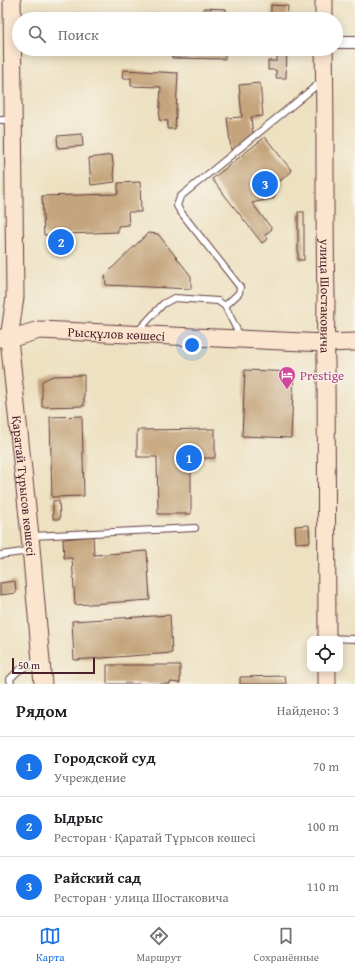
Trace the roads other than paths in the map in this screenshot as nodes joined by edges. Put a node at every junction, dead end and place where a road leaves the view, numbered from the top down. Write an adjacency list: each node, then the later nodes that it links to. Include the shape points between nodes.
1 (12, 0): 8 (street, Қаратай Тұрысов көшесі)
2 (324, 0): 3 (street)
3 (324, 12)
4 (343, 42): 5 (street)
5 (355, 42)
6 (324, 56): 7 (street, улица Шостаковича)
7 (325, 79): 9 (lane, via 180,197 177,206 180,211 240,287 239,294); 14 (street, улица Шостаковича)
8 (7, 120): 11 (street, Қаратай Тұрысов көшесі, via 15,297)
9 (225, 306): 10 (lane, via 218,301 174,298 163,304); 12 (lane)
10 (136, 334): 11 (street, Рысқұлов көшесі, via 39,330); 12 (street, Рысқұлов көшесі)
11 (4, 338): 16 (street, Қаратай Тұрысов көшесі)
12 (242, 339): 14 (street, Рысқұлов көшесі)
13 (355, 342): 14 (street, Рысқұлов көшесі)
14 (325, 343): 18 (street, улица Шостаковича)
15 (195, 528): 16 (lane)
16 (31, 543): 17 (lane); 21 (street, Қаратай Тұрысов көшесі)
17 (0, 555)
18 (327, 636)
19 (343, 639): 20 (lane)
20 (355, 639)
21 (40, 659): 23 (lane, via 18,671 10,679); 24 (street, Қаратай Тұрысов көшесі)
22 (327, 672): 25 (street)
23 (11, 684)
24 (43, 684)
25 (327, 684)

